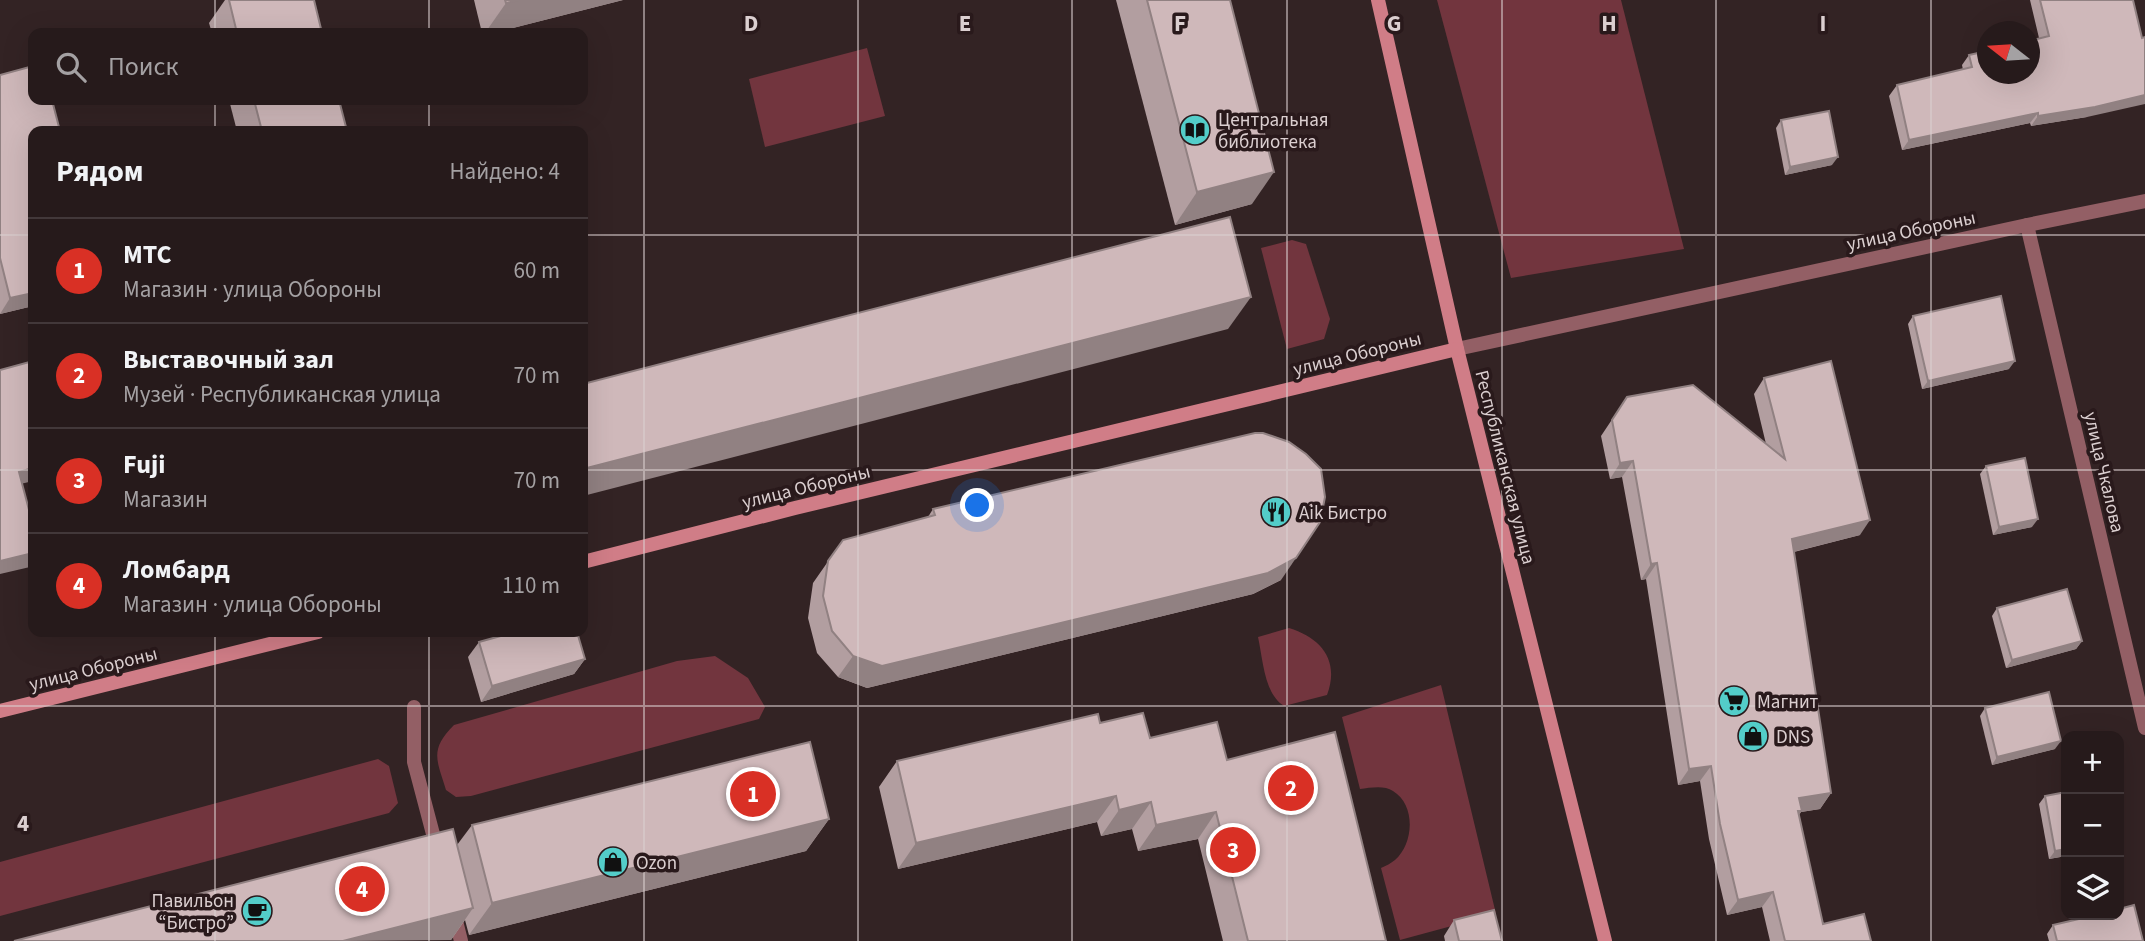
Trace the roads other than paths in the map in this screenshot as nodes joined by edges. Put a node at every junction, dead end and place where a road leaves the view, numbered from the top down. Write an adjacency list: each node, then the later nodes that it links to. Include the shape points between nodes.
1 (1378, 0): 4 (street, Республиканская улица)
2 (2145, 201): 3 (street, улица Обороны)
3 (2027, 225): 4 (street, улица Обороны); 9 (street, улица Чкалова)
4 (1457, 348): 5 (street, улица Обороны); 13 (street, Республиканская улица)
5 (588, 561)
6 (298, 637): 8 (street, улица Обороны)
7 (414, 707): 10 (street, via 414,762)
8 (0, 711)
9 (2145, 728)
10 (442, 868)
11 (452, 904): 12 (street)
12 (461, 941)
13 (1605, 941)

